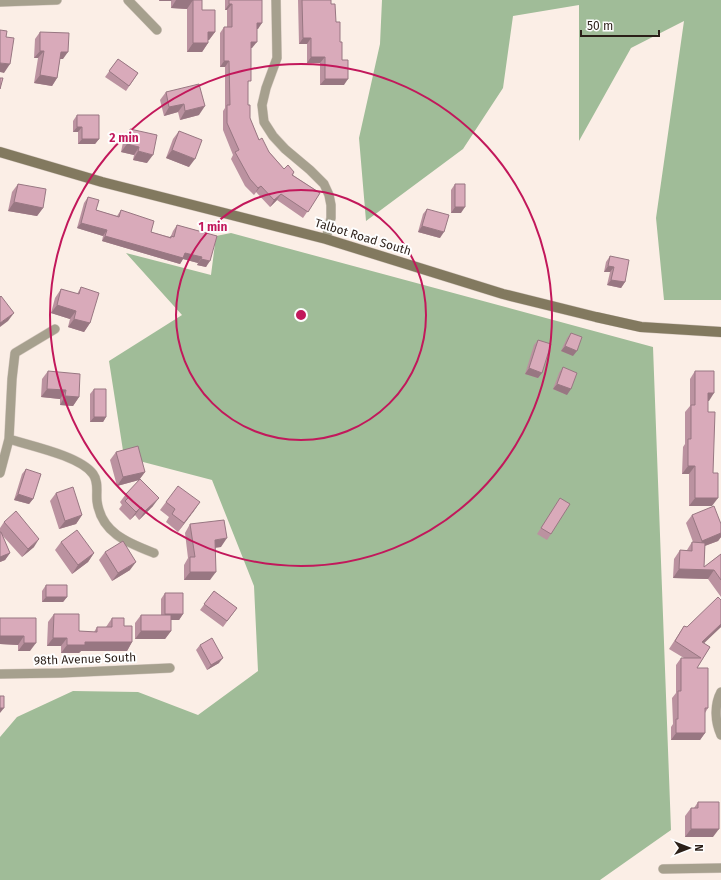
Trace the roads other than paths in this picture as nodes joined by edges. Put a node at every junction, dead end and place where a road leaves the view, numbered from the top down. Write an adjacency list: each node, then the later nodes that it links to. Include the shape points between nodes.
1 (57, 0): 4 (street)
2 (128, 0): 5 (street)
3 (276, 0): 7 (street, via 277,58 262,105 264,122 272,136 324,184 331,205)
4 (0, 2)
5 (157, 30)
6 (0, 152): 7 (street, Talbot Road South, via 102,182)
7 (326, 239): 9 (street, Talbot Road South, via 503,294 596,317 641,326)
8 (55, 329): 10 (street, via 15,353)
9 (721, 332)
10 (9, 439): 11 (street); 12 (street, via 71,458 83,465 94,475 98,487 99,513 110,530 124,541)
11 (0, 473)
12 (154, 554)
13 (170, 668): 14 (street, 98th Avenue South)
14 (0, 674)
15 (721, 692): 16 (street, via 716,712)
16 (721, 735)
17 (721, 868): 18 (street)
18 (663, 869)

